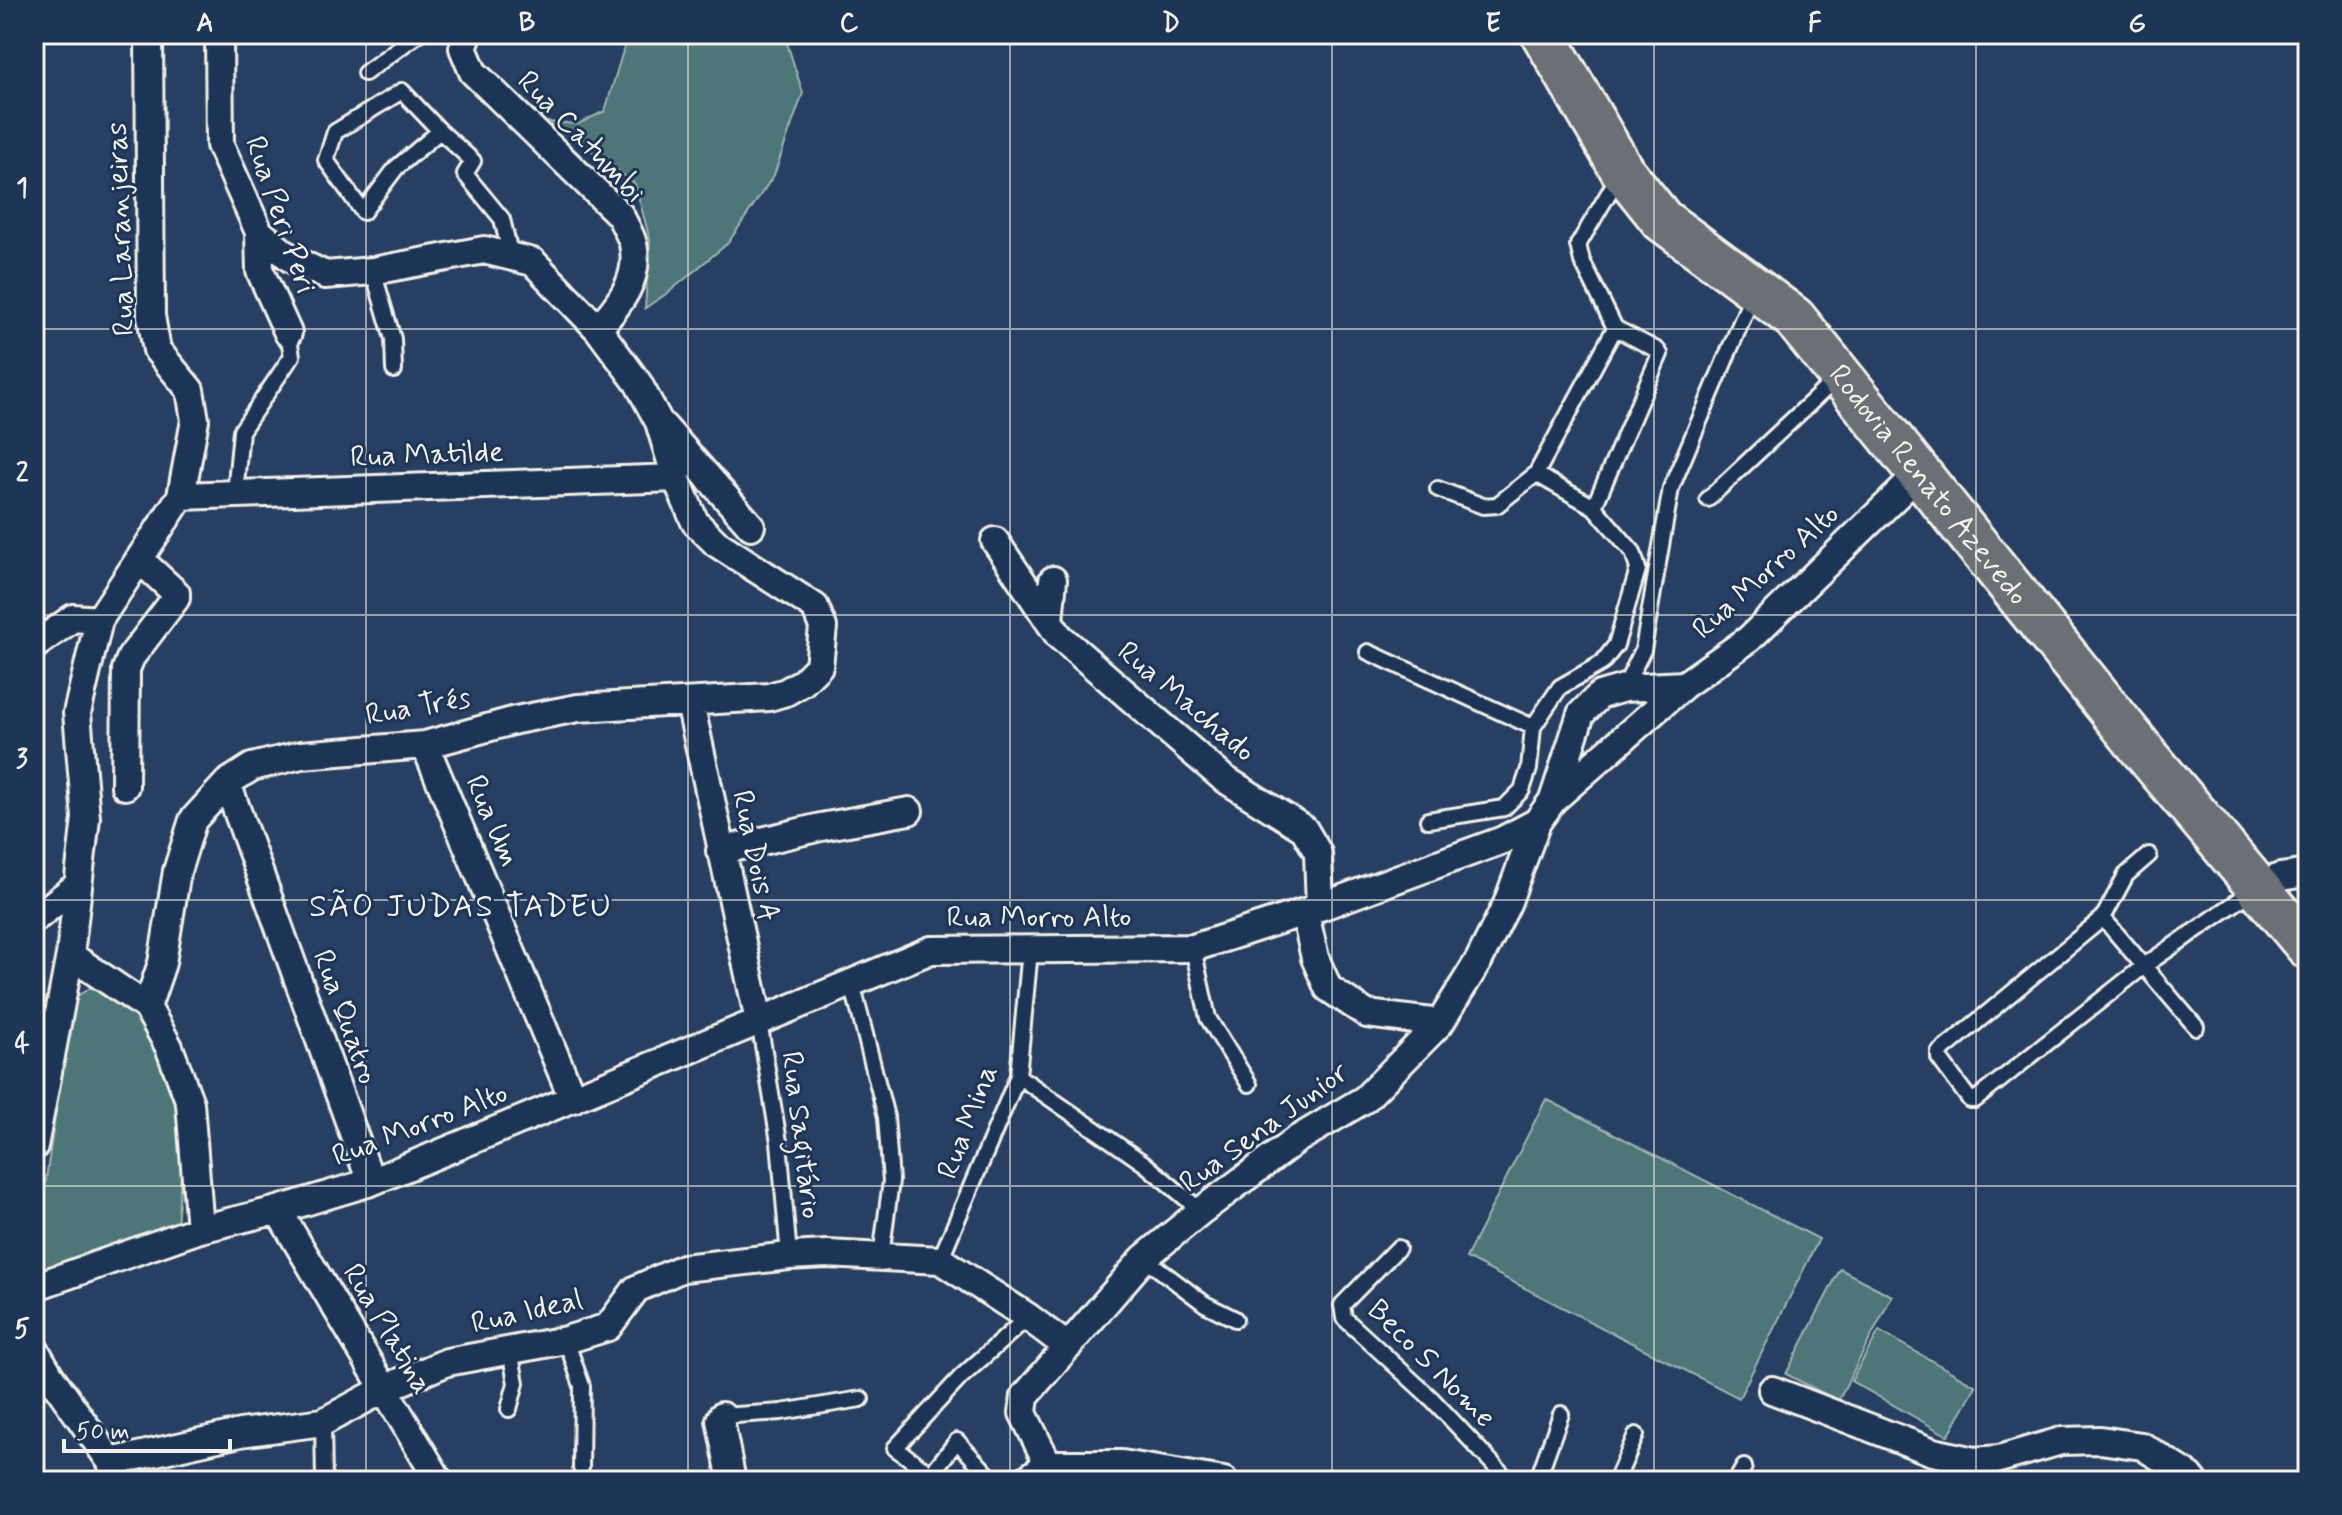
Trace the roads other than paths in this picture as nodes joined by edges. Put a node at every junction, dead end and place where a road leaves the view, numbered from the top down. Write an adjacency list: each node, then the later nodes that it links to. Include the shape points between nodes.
1 (149, 34): 24 (street, Rua Laranjeiras, via 151,316 157,350 190,390 195,420)
2 (418, 34): 6 (lane)
3 (468, 34): 14 (street, Rua Catumbi, via 463,48 473,72 620,215 633,245 633,278)
4 (1543, 34): 8 (main road, Rodovia Renato Azevedo)
5 (216, 35): 9 (street, Rua Peri Peri, via 220,145)
6 (365, 73)
7 (440, 131): 7 (lane, via 402,91 335,132 326,160 363,212 396,168); 10 (lane, via 473,161 465,174 502,219)
8 (1622, 170): 12 (main road, Rodovia Renato Azevedo, via 1662,220); 13 (lane, via 1578,245)
9 (259, 232): 11 (street, via 290,258 325,275); 15 (street, Rua Peri Peri, via 260,271)
10 (511, 257): 11 (street, via 484,250); 14 (street, via 533,262)
11 (373, 271): 16 (lane, via 393,339)
12 (1755, 289): 17 (main road, Rodovia Renato Azevedo, via 1794,318); 37 (lane, via 1671,488 1643,650)
13 (1615, 328): 19 (lane); 26 (lane, via 1660,354)
14 (598, 329): 18 (street)
15 (288, 333): 23 (lane, Rua Peri Peri, via 292,356 241,431)
16 (394, 370)
17 (1840, 375): 20 (main road, Rodovia Renato Azevedo); 25 (lane)
18 (659, 422): 21 (street); 27 (street)
19 (1536, 474): 22 (lane, via 1497,505 1483,506); 26 (lane)
20 (1919, 474): 36 (street, Rua Morro Alto, via 1749,639); 51 (main road, Rodovia Renato Azevedo)
21 (676, 478): 23 (street, Rua Matilde); 38 (street, Rua Trés, via 695,522 716,543 815,607 823,627 819,666 794,687 769,697)
22 (1438, 489)
23 (235, 494): 24 (street, Rua Matilde)
24 (181, 496): 29 (street, Rua Laranjeiras)
25 (1708, 499)
26 (1594, 507): 39 (lane, via 1633,552 1638,569 1616,645 1602,663 1560,687)
27 (751, 526)
28 (995, 541): 31 (street, Rua Machado)
29 (139, 559): 32 (street, Rua Laranjeiras); 35 (street, via 176,598)
30 (1053, 580): 31 (street)
31 (1049, 620): 52 (street, Rua Machado, via 1059,636 1223,778 1304,829 1318,853)
32 (97, 627): 33 (street, via 73,618); 35 (street); 50 (street, Rua Laranjeiras, via 77,713 86,818)
33 (34, 646)
34 (1368, 652): 39 (lane)
35 (131, 657): 42 (street, via 126,669)
36 (1684, 685): 37 (street, Rua Morro Alto); 43 (street)
37 (1624, 688): 43 (street, Rua Morro Alto, via 1600,695 1581,714)
38 (690, 703): 40 (street, Rua Trés, via 578,708); 47 (street, Rua Dois A)
39 (1533, 727): 45 (lane, via 1522,790 1504,808)
40 (425, 745): 41 (street, Rua Trés, via 301,755 252,767); 67 (street, Rua Um)
41 (227, 783): 61 (street, Rua Trés, via 193,820 177,871 162,963); 69 (street, Rua Quatro)
42 (125, 786)
43 (1553, 800): 46 (street, Rua Morro Alto)
44 (909, 811): 47 (street)
45 (1428, 820)
46 (1537, 822): 52 (street, Rua Morro Alto, via 1503,840); 63 (street, Rua Sena Junior, via 1507,904)
47 (720, 851): 62 (street, Rua Dois A)
48 (2149, 855): 53 (lane, via 2126,875)
49 (2308, 873): 51 (street, via 2280,877)
50 (78, 885): 54 (street); 58 (street, Rua Laranjeiras)
51 (2257, 888): 55 (main road, Rodovia Renato Azevedo); 59 (lane)
52 (1312, 910): 56 (street, Rua Morro Alto); 63 (street, Rua Machado, via 1315,958 1328,988 1367,1014)
53 (2103, 918): 59 (lane); 59 (lane, via 1939,1053 1970,1100)
54 (34, 919)
55 (2308, 947)
56 (1193, 948): 57 (street, Rua Morro Alto); 66 (lane, via 1208,1018)
57 (1030, 950): 60 (street, Rua Morro Alto, via 931,950); 65 (lane, Rua Mina)
58 (70, 955): 61 (street); 68 (street, Rua Laranjeiras)
59 (2144, 966): 64 (lane)
60 (852, 983): 62 (street, Rua Morro Alto); 75 (lane, via 886,1117 891,1181)
61 (147, 1007): 72 (street, via 190,1103)
62 (759, 1021): 67 (street, Rua Morro Alto); 74 (lane, Rua Sagitário, via 779,1142)
63 (1440, 1023): 71 (street, Rua Sena Junior, via 1365,1099 1296,1140)
64 (2196, 1027)
65 (1018, 1076): 71 (lane, via 1145,1164); 77 (lane, Rua Mina)
66 (1249, 1084)
67 (573, 1099): 69 (street, Rua Morro Alto)
68 (34, 1146)
69 (371, 1182): 70 (street, Rua Morro Alto)
70 (278, 1210): 72 (street, Rua Morro Alto); 85 (street, Rua Platina)
71 (1201, 1211): 76 (street, Rua Sena Junior)
72 (200, 1229): 78 (street, Rua Morro Alto)
73 (1398, 1248): 102 (lane, Beco S Nome, via 1342,1305 1344,1318 1432,1399)
74 (789, 1256): 75 (street, Rua Ideal); 81 (street, Rua Ideal, via 683,1268 636,1289 608,1327)
75 (881, 1256): 77 (street, Rua Ideal)
76 (1144, 1258): 80 (lane, via 1205,1304); 82 (street, Rua Sena Junior)
77 (940, 1260): 79 (street, Rua Ideal)
78 (34, 1287)
79 (1028, 1317): 82 (street, Rua Ideal); 99 (lane, via 961,1377 895,1448 931,1474 957,1441)
80 (1235, 1319)
81 (566, 1340): 84 (street, Rua Ideal); 94 (lane, via 582,1386)
82 (1068, 1347): 93 (street, Rua Sena Junior, via 1025,1396 1023,1413)
83 (34, 1348): 95 (street)
84 (510, 1350): 85 (street, Rua Ideal, via 447,1362); 88 (lane, via 516,1383)
85 (386, 1388): 91 (street, Rua Ideal); 98 (street, Rua Platina)
86 (1772, 1390): 105 (street, via 1933,1452 1974,1461 2061,1441 2100,1440 2142,1446)
87 (861, 1399): 90 (lane)
88 (509, 1409)
89 (1561, 1414): 103 (lane)
90 (722, 1416): 96 (street)
91 (323, 1422): 95 (street, Rua Ideal, via 240,1433); 97 (lane)
92 (1636, 1435): 104 (lane)
93 (1048, 1464): 100 (street); 101 (street, via 1122,1464)
94 (581, 1468)
95 (114, 1471)
96 (728, 1477)
97 (324, 1481)
98 (439, 1481)
99 (994, 1481)
100 (1024, 1481)
101 (1224, 1481)
102 (1509, 1481)
103 (1537, 1481)
104 (1616, 1481)
105 (2194, 1481)

